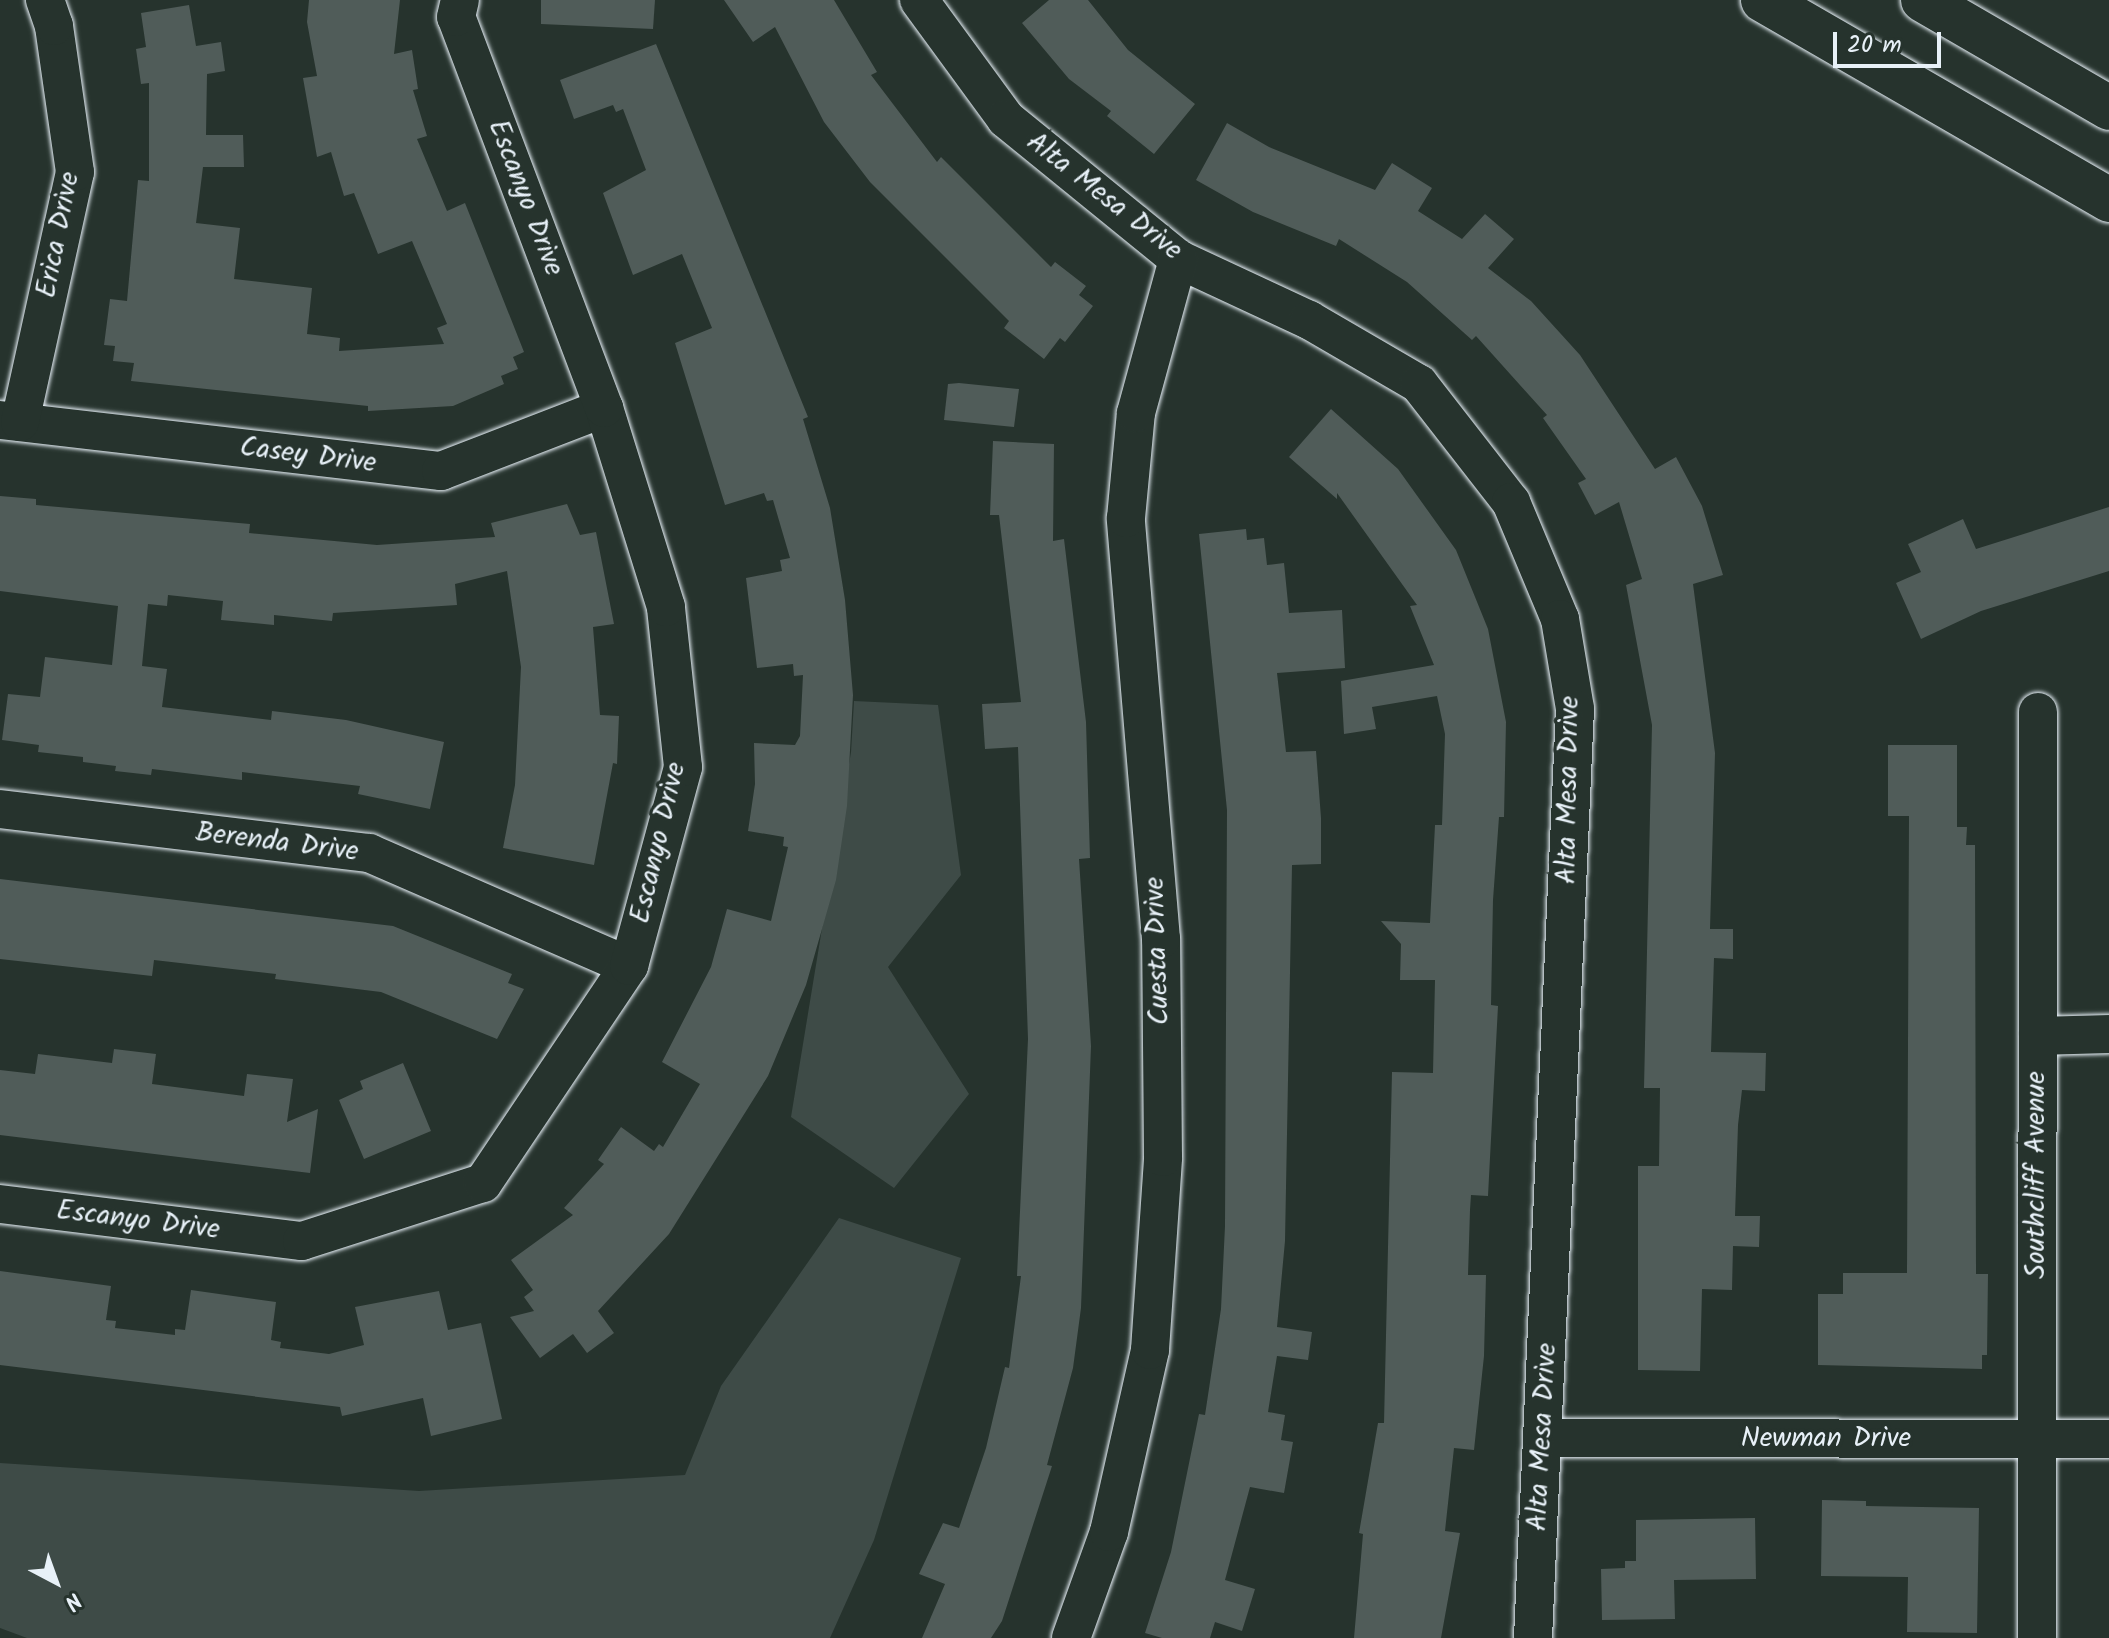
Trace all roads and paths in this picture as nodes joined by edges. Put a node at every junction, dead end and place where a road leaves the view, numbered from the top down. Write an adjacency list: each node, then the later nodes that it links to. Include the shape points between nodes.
1 (45, 0): 10 (street, Erica Drive, via 54,26 75,172)
2 (460, 0): 9 (street, Escanyo Drive, via 456,17)
3 (919, 0): 8 (street, Alta Mesa Drive, via 1006,119)
4 (1763, 0): 7 (main road)
5 (1923, 0): 6 (main road)
6 (2109, 108)
7 (2109, 200)
8 (1178, 259): 17 (street, Alta Mesa Drive, via 1309,320 1419,384 1511,502 1560,619 1575,709); 20 (street, Cuesta Drive, via 1136,413 1126,518 1161,939 1163,1157 1150,1350 1109,1532)
9 (604, 408): 10 (street, Casey Drive, via 441,471); 13 (street, Escanyo Drive, via 666,607 683,767)
10 (10, 421)
11 (2038, 712): 15 (street, Southcliff Avenue)
12 (0, 809): 13 (street, Berenda Drive, via 369,853)
13 (629, 966): 16 (street, Escanyo Drive, via 483,1183 302,1241)
14 (2109, 1034): 15 (street)
15 (2038, 1036): 18 (street, Southcliff Avenue)
16 (0, 1204)
17 (1544, 1438): 18 (street, Newman Drive); 21 (street, Alta Mesa Drive)
18 (2037, 1439): 19 (street, Newman Drive); 22 (street, Southcliff Avenue)
19 (2109, 1439)
20 (1071, 1638)
21 (1533, 1638)
22 (2037, 1638)

